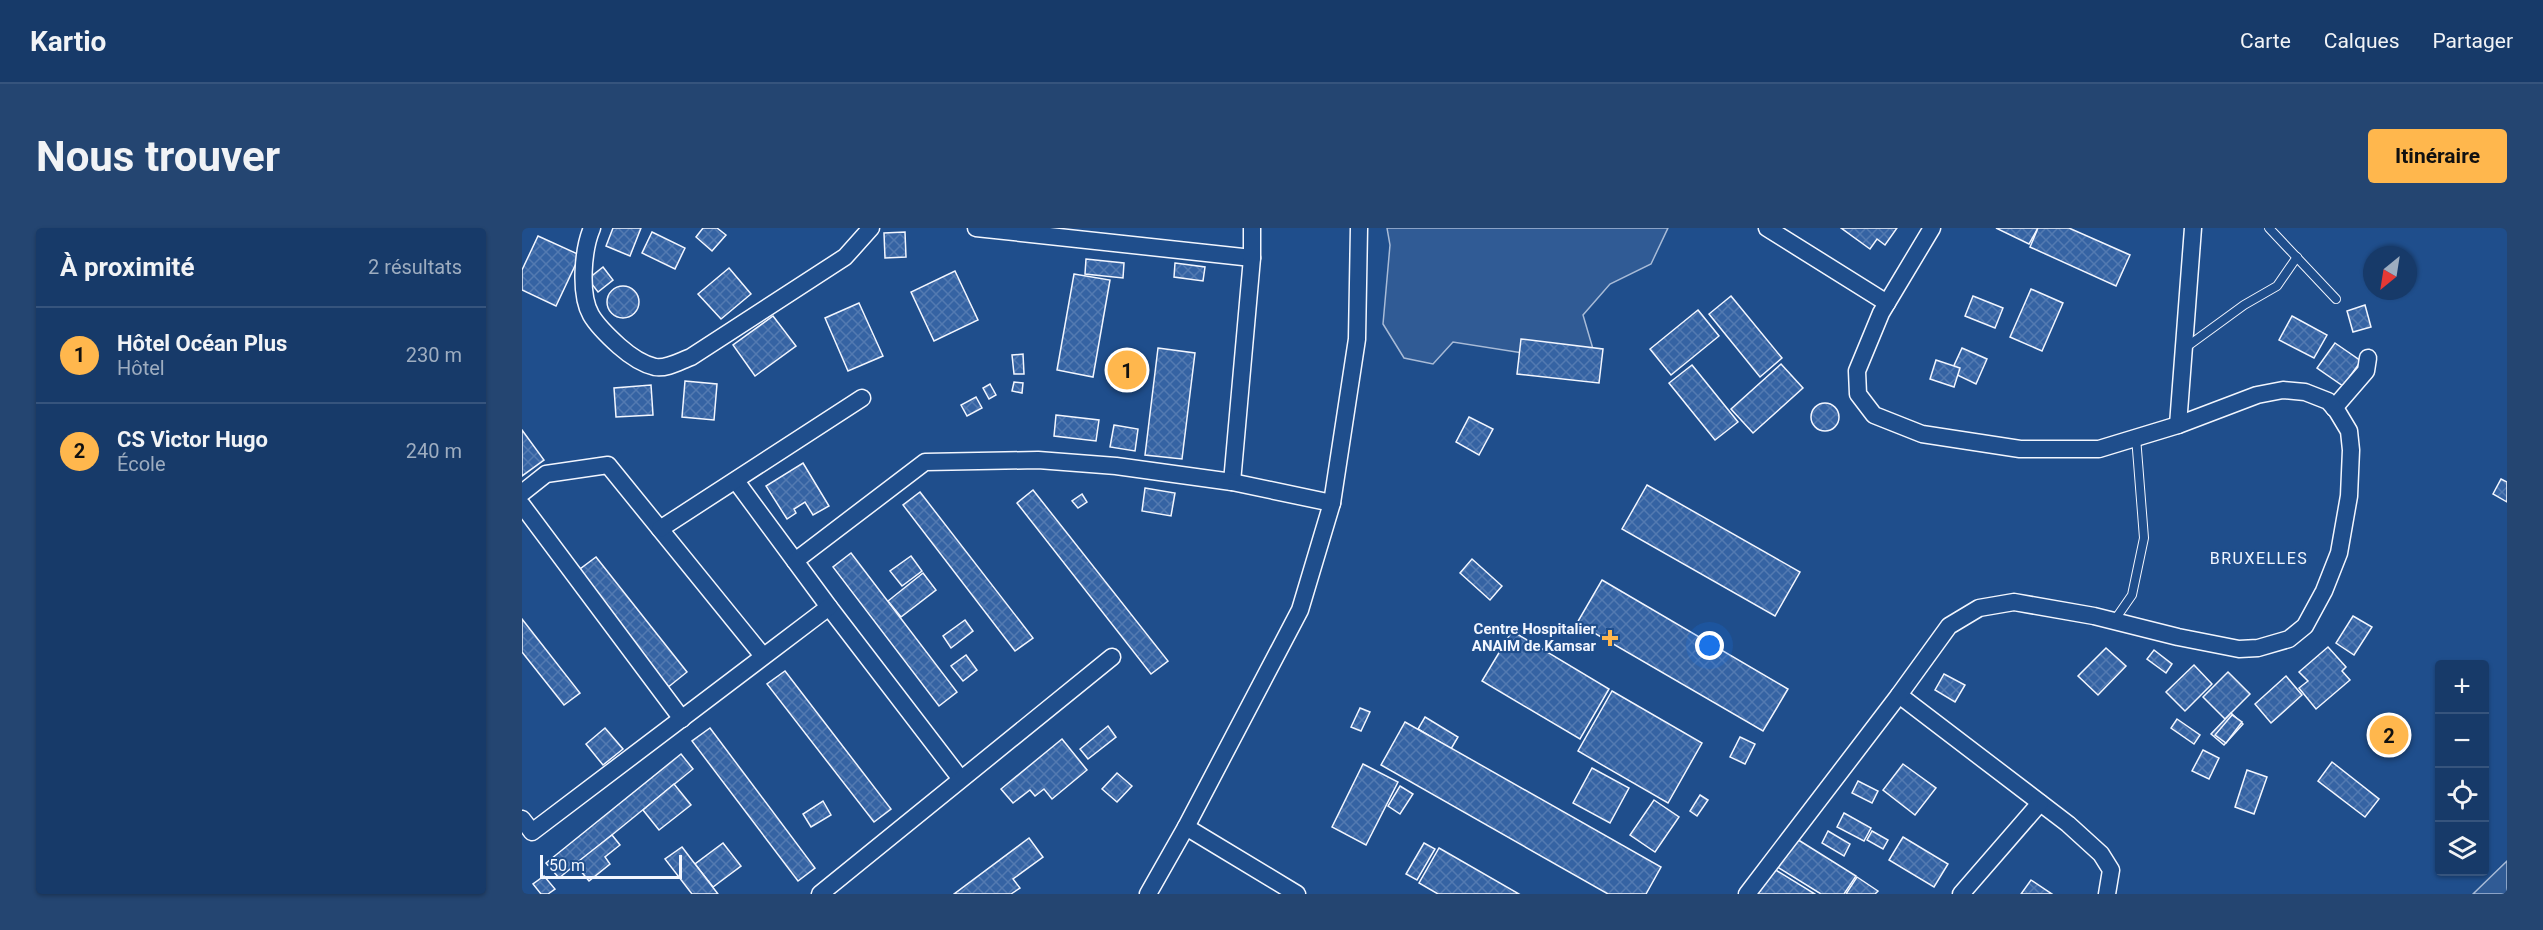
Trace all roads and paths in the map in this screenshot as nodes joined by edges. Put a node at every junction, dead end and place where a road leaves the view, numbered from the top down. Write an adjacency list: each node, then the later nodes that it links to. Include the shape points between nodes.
1 (592, 228): 2 (street, via 584,258 591,314 629,355 654,367 691,357 845,257)
2 (871, 228)
3 (976, 228): 11 (street)
4 (1252, 228): 11 (street)
5 (1359, 228): 23 (street, via 1357,339)
6 (1767, 228): 13 (street)
7 (1932, 228): 13 (street)
8 (2193, 228): 14 (street)
9 (2270, 228): 10 (lane)
10 (2297, 257): 12 (lane); 14 (lane, via 2277,286)
11 (1252, 258): 21 (street)
12 (2336, 299)
13 (1887, 303): 19 (street, via 1857,371 1858,394 1874,415 1922,434 2020,449 2099,449)
14 (2184, 349): 18 (street)
15 (2368, 358): 17 (street, via 2366,371)
16 (862, 398): 20 (street)
17 (2334, 408): 18 (street, via 2328,401 2305,392 2283,390 2257,395); 28 (street, via 2349,431 2349,496 2339,553 2306,626 2289,639 2239,649)
18 (2178, 425): 19 (street)
19 (2136, 437): 28 (lane, via 2145,538 2132,595)
20 (736, 481): 25 (street); 26 (street)
21 (1232, 482): 23 (street); 26 (street, via 1038,460 925,462)
22 (522, 494): 25 (street, via 546,474 608,465)
23 (1332, 503): 36 (street, via 1300,610)
24 (522, 505): 32 (street)
25 (660, 529): 29 (street)
26 (795, 561): 27 (street)
27 (829, 608): 29 (street); 33 (street)
28 (2114, 621): 31 (street, via 2014,602 1979,608 1949,626)
29 (763, 656): 32 (street)
30 (1112, 657): 33 (street)
31 (1899, 695): 34 (street); 40 (street)
32 (682, 719): 35 (street, via 532,832)
33 (960, 778): 37 (street)
34 (2040, 803): 41 (street); 42 (street, via 2101,854 2111,870)
35 (522, 819)
36 (1186, 827): 38 (street); 39 (street)
37 (820, 894)
38 (1148, 894)
39 (1297, 894)
40 (1746, 894)
41 (1961, 894)
42 (2107, 894)

